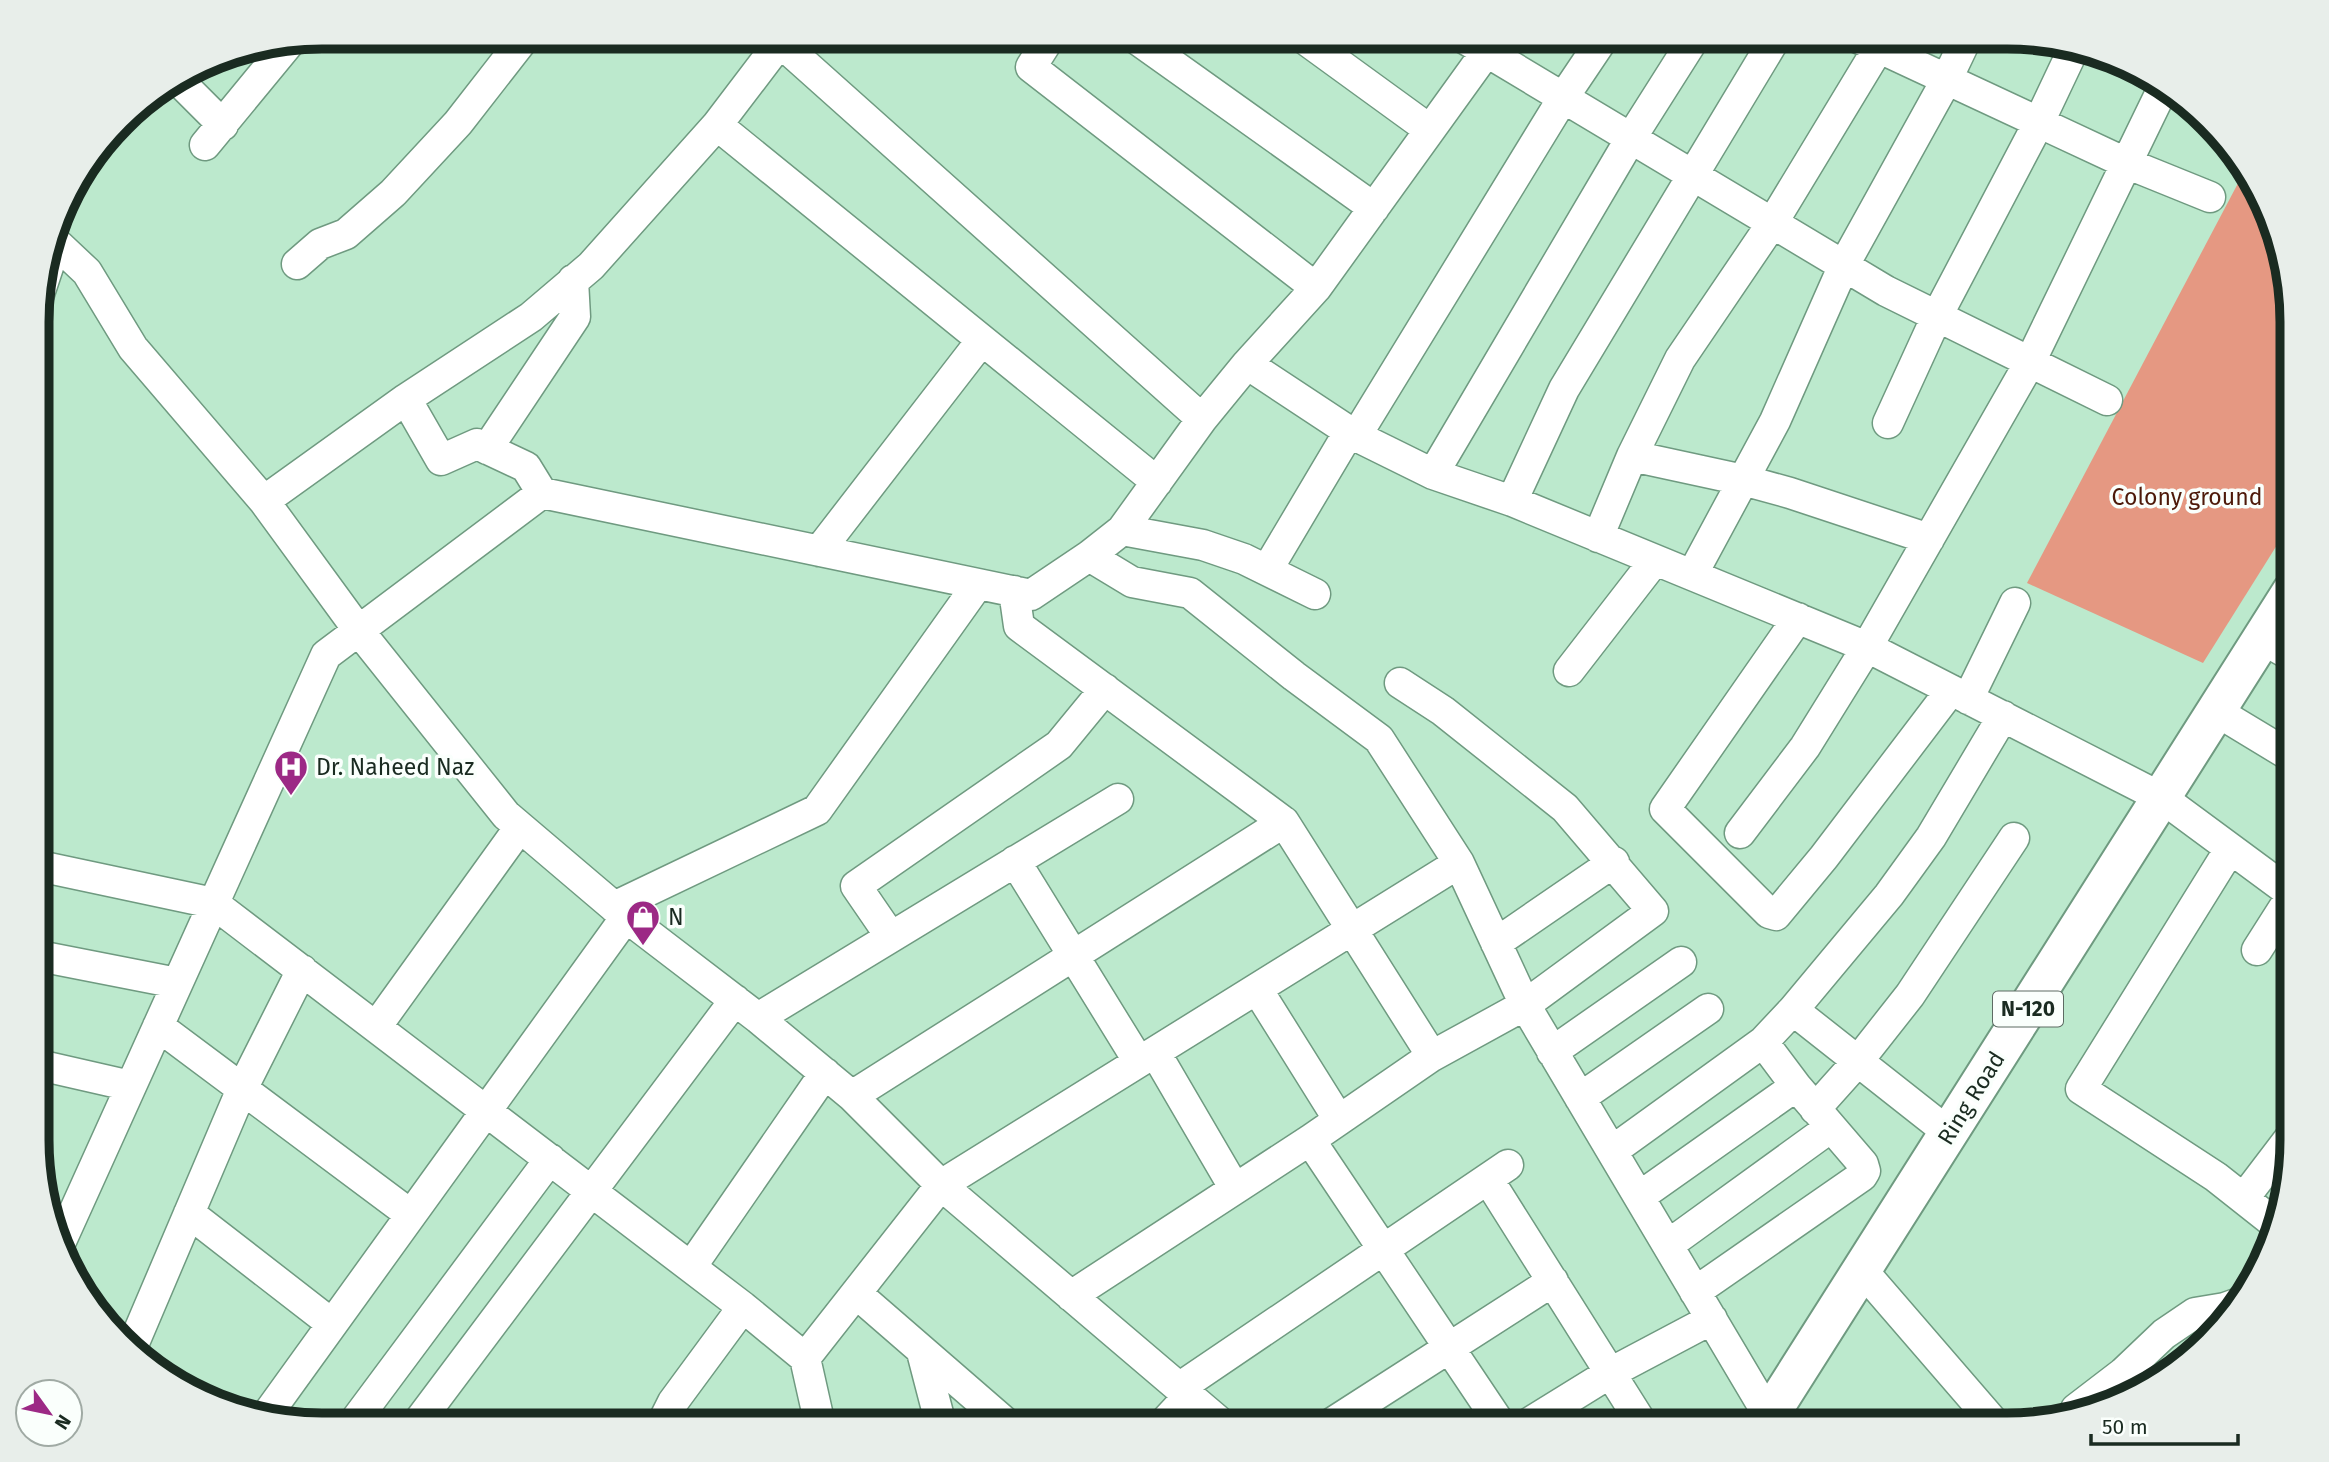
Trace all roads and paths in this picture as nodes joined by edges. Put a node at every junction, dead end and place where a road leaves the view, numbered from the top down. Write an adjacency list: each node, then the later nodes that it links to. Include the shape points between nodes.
1 (516, 49): 31 (street, via 393,193 346,234 320,244)
2 (774, 49): 22 (street)
3 (793, 49): 41 (street)
4 (1042, 49): 34 (street, via 1031,67)
5 (1152, 49): 28 (street)
6 (1319, 49): 23 (street)
7 (1478, 49): 23 (street)
8 (1492, 49): 20 (street)
9 (1596, 49): 20 (street)
10 (1687, 49): 24 (street)
11 (1769, 49): 26 (street)
12 (1869, 49): 29 (street)
13 (1889, 49): 17 (street)
14 (1961, 49): 17 (street)
15 (282, 52): 18 (street, via 214,135)
16 (2071, 56): 21 (street)
17 (1947, 79): 21 (street); 32 (street)
18 (183, 87)
19 (2159, 95): 25 (street)
20 (1563, 98): 24 (street); 43 (street)
21 (2039, 122): 25 (street); 35 (street)
22 (717, 125): 33 (street); 36 (street)
23 (1430, 130): 28 (street)
24 (1631, 138): 26 (street); 46 (street)
25 (2126, 163): 27 (street); 37 (street)
26 (1695, 175): 29 (street); 51 (street, via 1564,389)
27 (2210, 197)
28 (1374, 208): 34 (street)
29 (1773, 222): 32 (street); 45 (street, via 1680,359)
30 (59, 246): 50 (street, via 87,272 133,348)
31 (297, 264)
32 (1844, 265): 35 (street); 47 (street, via 1776,421)
33 (573, 280): 39 (street, via 531,317); 44 (street, via 575,317)
34 (1316, 288): 38 (street)
35 (1937, 316): 37 (street); 42 (street)
36 (982, 340): 48 (street); 55 (street)
37 (2030, 362): 40 (street); 54 (street)
38 (1247, 364): 41 (street); 43 (street)
39 (406, 399): 44 (street, via 441,460 477,444); 50 (street)
40 (2108, 400)
41 (1202, 419): 48 (street)
42 (1888, 422)
43 (1353, 434): 46 (street); 58 (street)
44 (487, 449): 49 (street, via 526,467)
45 (1632, 456): 47 (street); 53 (street)
46 (1433, 474): 51 (street)
47 (1743, 480): 54 (street); 59 (street)
48 (1157, 482): 52 (street)
49 (542, 494): 55 (street); 65 (street)
50 (264, 501): 65 (street)
51 (1512, 501): 53 (street)
52 (1122, 530): 56 (street); 58 (street, via 1203,545)
53 (1598, 537): 57 (street)
54 (1929, 539): 66 (street)
55 (819, 551): 60 (street)
56 (1089, 556): 61 (street, via 1031,595); 84 (street, via 1132,582 1189,593 1379,739)
57 (1655, 560): 59 (street); 68 (street)
58 (1268, 570): 62 (street)
59 (1692, 575): 64 (street)
60 (978, 583): 61 (street); 88 (street, via 817,810)
61 (1014, 591): 70 (street, via 1019,626)
62 (1314, 594)
63 (2015, 603): 71 (street)
64 (1798, 618): 66 (street); 71 (street, via 1665,809 1769,913 1776,915 1906,751)
65 (359, 631): 78 (street); 87 (street, via 326,655)
66 (1867, 647): 71 (street); 79 (street, via 1805,747)
67 (2277, 648): 72 (highway, Ring Road / N-120)
68 (1569, 671)
69 (1400, 683): 83 (street, via 1547,792)
70 (1105, 689): 77 (street); 91 (street, via 1059,745 856,887)
71 (1960, 694): 73 (street)
72 (2216, 711): 74 (street); 75 (highway, Ring Road / N-120)
73 (2003, 716): 75 (street); 103 (street, via 1931,837)
74 (2280, 750)
75 (2162, 798): 81 (street); 121 (highway, Ring Road / N-120)
76 (1118, 799): 82 (street)
77 (1284, 822): 90 (street); 94 (street)
78 (520, 827): 88 (street); 105 (street)
79 (1740, 832)
80 (2014, 838): 110 (street, via 1910,995)
81 (2230, 849): 86 (street); 130 (street, via 2081,1088)
82 (1016, 861): 91 (street); 94 (street)
83 (1614, 862): 92 (street); 100 (street, via 1653,911)
84 (1459, 863): 90 (street); 92 (street)
85 (49, 868): 87 (street)
86 (2280, 886)
87 (214, 902): 97 (street); 98 (street)
88 (620, 912): 101 (street); 118 (street)
89 (2280, 914): 93 (street)
90 (1352, 930): 99 (street); 108 (street)
91 (891, 937): 101 (street)
92 (1496, 943): 100 (street)
93 (2257, 950)
94 (1074, 956): 109 (street); 116 (street)
95 (49, 958): 98 (street)
96 (1681, 962): 107 (street)
97 (302, 970): 105 (street); 115 (street)
98 (177, 983): 104 (street)
99 (1257, 989): 109 (street); 120 (street)
100 (1525, 1005): 107 (street); 108 (street)
101 (746, 1009): 112 (street); 128 (street)
102 (1708, 1009): 117 (street)
103 (1793, 1010): 106 (street); 110 (street)
104 (158, 1026): 113 (street); 115 (street)
105 (376, 1027): 118 (street)
106 (1763, 1042): 114 (street); 123 (street)
107 (1552, 1052): 117 (street)
108 (1432, 1056): 120 (street)
109 (1147, 1057): 126 (street); 127 (street)
110 (1858, 1061): 119 (street); 121 (street)
111 (49, 1067): 113 (street)
112 (825, 1073): 116 (street); 137 (street)
113 (131, 1086): 134 (street)
114 (1796, 1086): 119 (street); 129 (street)
115 (242, 1089): 131 (street); 132 (street)
116 (852, 1096): 126 (street)
117 (1580, 1098): 123 (street)
118 (486, 1111): 125 (street); 132 (street)
119 (1823, 1118): 135 (street); 140 (street, via 1863,1164 1862,1177)
120 (1339, 1120): 122 (street)
121 (1949, 1133): 138 (highway, Ring Road / N-120)
122 (1310, 1140): 127 (street); 136 (street)
123 (1612, 1151): 129 (street)
124 (2279, 1152): 130 (street)
125 (550, 1160): 128 (street); 155 (street)
126 (941, 1185): 141 (street); 142 (street)
127 (1235, 1189): 142 (street)
128 (591, 1191): 137 (street); 156 (street)
129 (1639, 1197): 135 (street)
130 (2244, 1198): 133 (street)
131 (189, 1213): 146 (street); 147 (street)
132 (411, 1215): 146 (street)
133 (2269, 1218)
134 (65, 1232)
135 (1668, 1245): 140 (street)
136 (1384, 1250): 139 (street, via 1498,1172); 148 (street); 152 (street)
137 (691, 1267): 143 (street)
138 (1862, 1270): 168 (highway, Ring Road / N-120); 169 (street)
139 (1553, 1281): 148 (street); 151 (street)
140 (1695, 1292): 145 (street)
141 (857, 1294): 149 (street); 150 (street)
142 (1071, 1296): 152 (street)
143 (743, 1307): 150 (street); 157 (street)
144 (2222, 1309): 153 (street, via 2195,1313 2164,1334)
145 (1712, 1319): 151 (street); 167 (street)
146 (332, 1324): 154 (street)
147 (136, 1339)
148 (1449, 1347): 163 (street); 164 (street)
149 (922, 1352): 159 (street); 160 (street)
150 (805, 1358): 158 (street)
151 (1610, 1373): 165 (street); 166 (street)
152 (1184, 1392): 161 (street); 162 (street)
153 (2087, 1401)
154 (271, 1408)
155 (361, 1413)
156 (425, 1413)
157 (668, 1413)
158 (816, 1413)
159 (938, 1413)
160 (994, 1413)
161 (1171, 1413)
162 (1209, 1413)
163 (1347, 1413)
164 (1493, 1413)
165 (1545, 1413)
166 (1635, 1413)
167 (1761, 1413)
168 (1770, 1413)
169 (1986, 1413)

